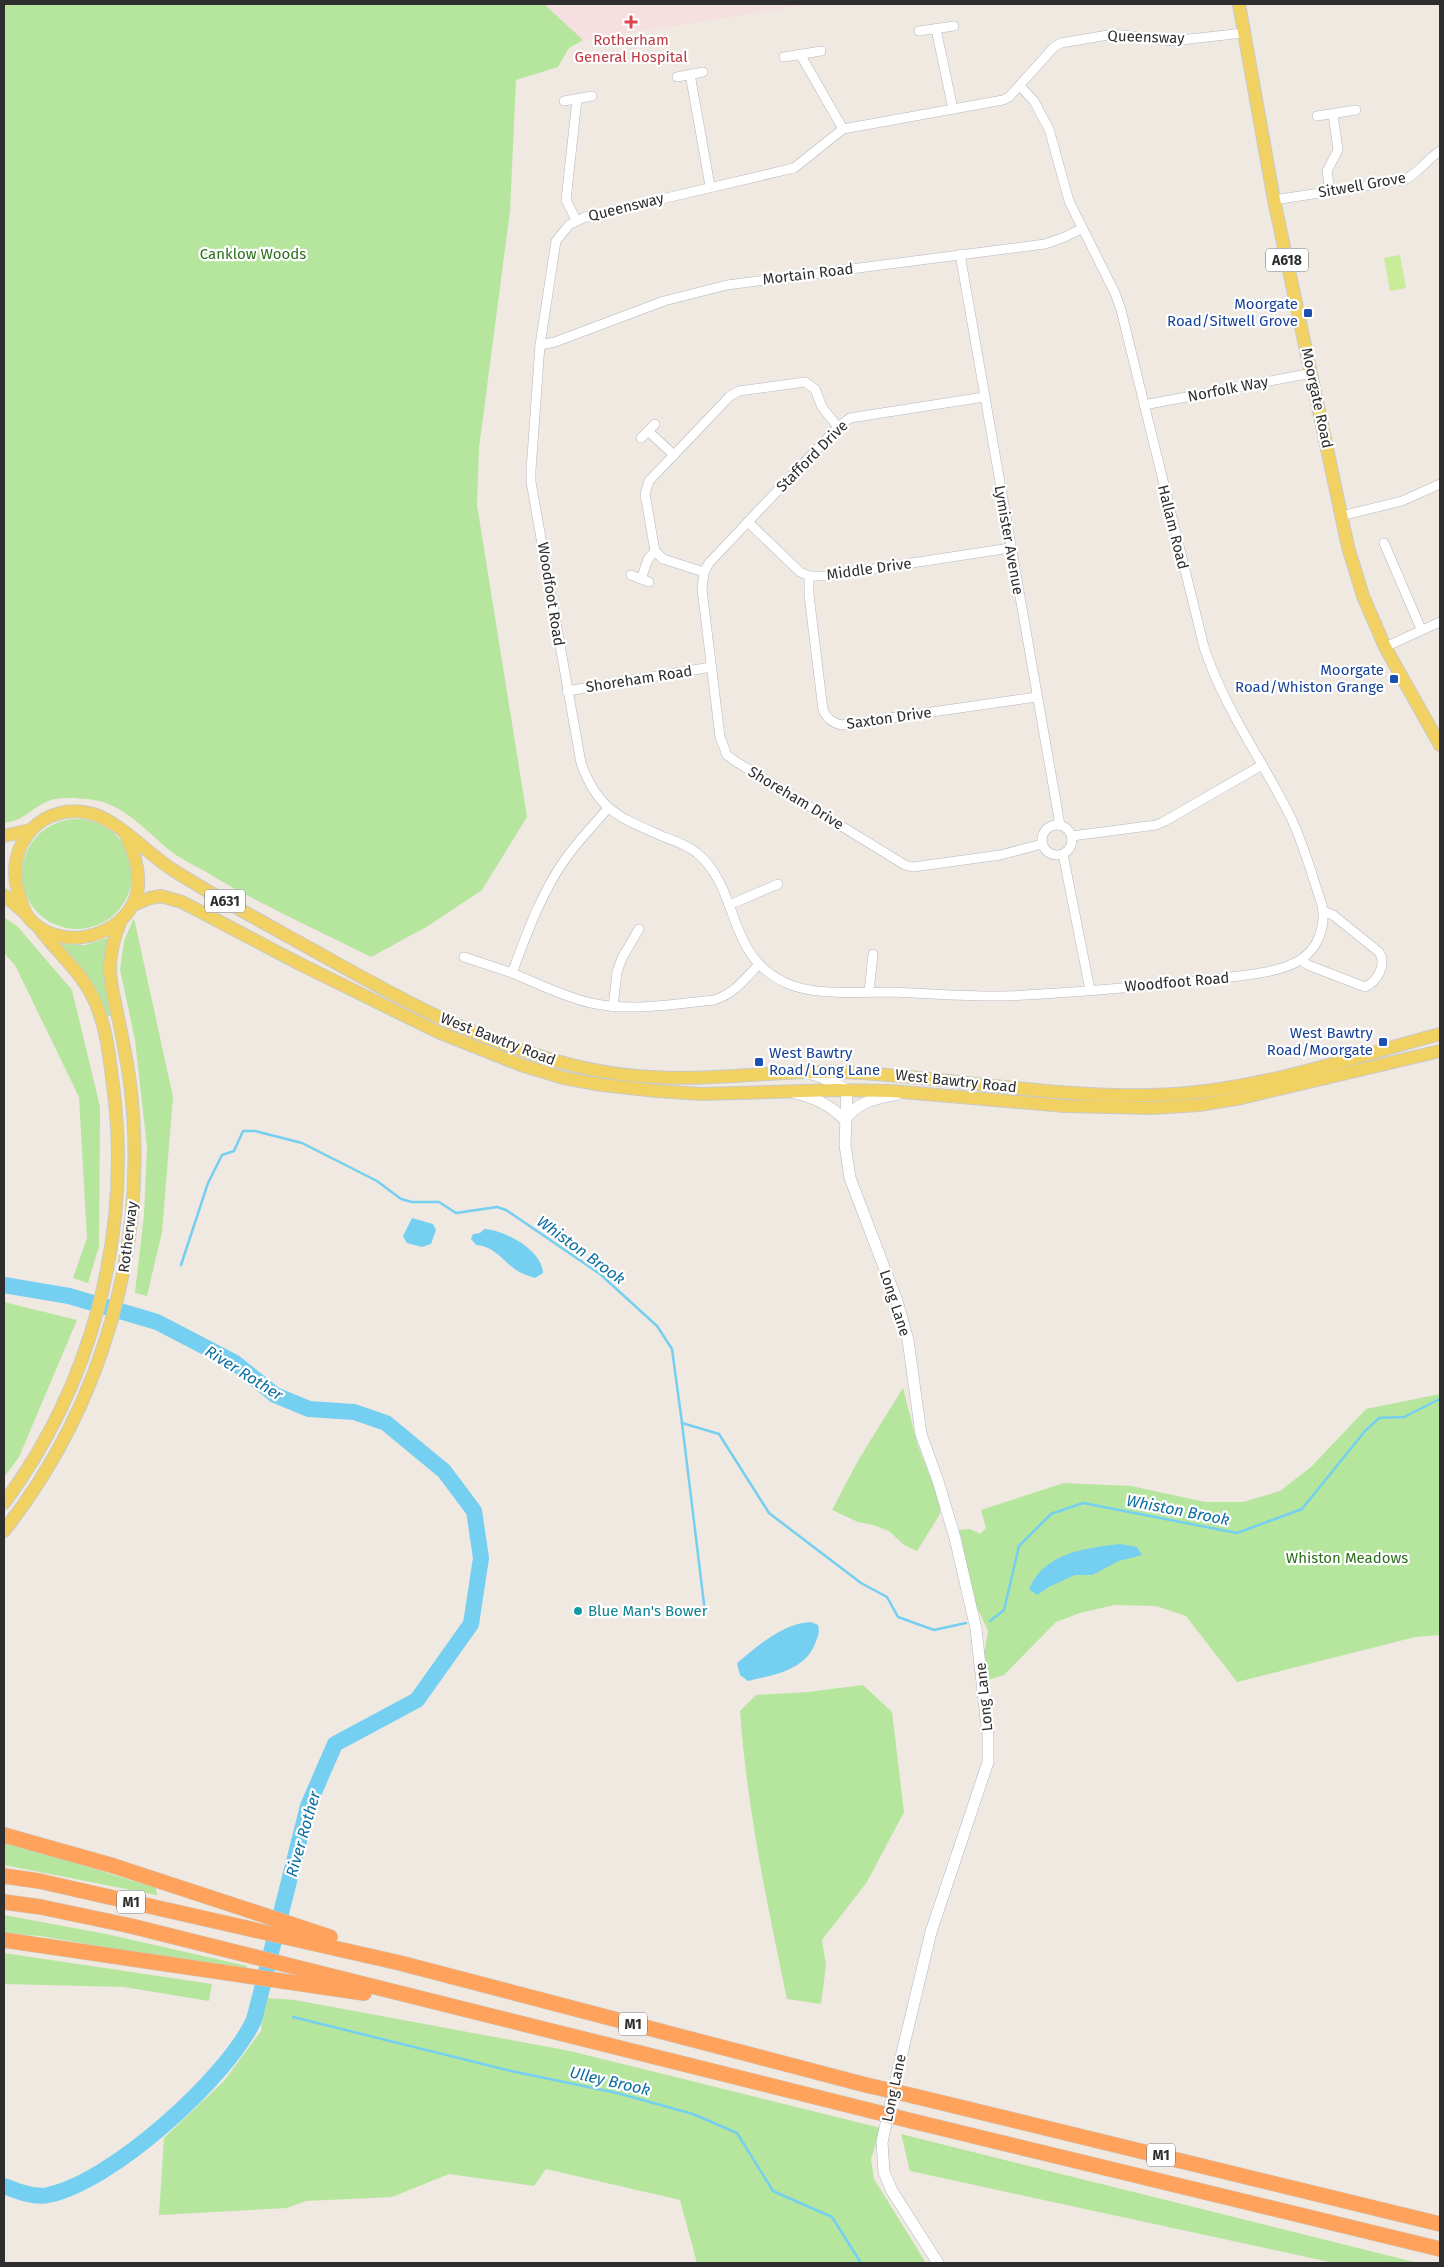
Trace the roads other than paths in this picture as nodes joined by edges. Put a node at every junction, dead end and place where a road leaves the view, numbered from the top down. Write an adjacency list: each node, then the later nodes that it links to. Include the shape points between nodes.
1 (1239, 4): 5 (main road, Moorgate Road / A618)
2 (954, 26): 3 (street)
3 (936, 29): 4 (street); 16 (street)
4 (920, 31)
5 (1244, 33): 12 (street, Queensway, via 1172,41 1114,34 1061,42); 24 (main road, Moorgate Road / A618)
6 (822, 50): 7 (street)
7 (800, 54): 8 (street); 20 (street)
8 (784, 57)
9 (703, 72): 10 (street)
10 (690, 74): 11 (street); 22 (street)
11 (677, 77)
12 (1020, 86): 16 (street, Queensway, via 1003,100); 26 (street, Hallam Road, via 1034,101 1049,129 1069,201)
13 (592, 96): 14 (street)
14 (577, 99): 15 (street); 25 (street, Queensway, via 566,200)
15 (564, 102)
16 (953, 109): 20 (street, Queensway)
17 (1356, 110): 18 (street)
18 (1334, 114): 19 (street); 23 (street, via 1338,150 1327,171)
19 (1316, 116)
20 (843, 129): 22 (street, Queensway, via 794,168)
21 (1440, 151): 23 (street, Sitwell Grove, via 1413,176 1404,180)
22 (710, 186): 25 (street, Queensway)
23 (1330, 191): 24 (street, Sitwell Grove)
24 (1274, 200): 29 (main road, Moorgate Road / A618)
25 (576, 220): 28 (street, Woodfoot Road, via 556,242)
26 (1081, 229): 27 (street, Mortain Road, via 1045,244); 31 (street, Hallam Road, via 1121,310)
27 (960, 254): 28 (street, Mortain Road, via 727,285 664,301); 30 (street, Lymister Avenue)
28 (540, 345): 48 (street, Woodfoot Road, via 531,482)
29 (1312, 373): 31 (street, Norfolk Way); 36 (main road, Moorgate Road / A618)
30 (984, 397): 33 (street, Stafford Drive, via 859,416); 39 (street, Lymister Avenue)
31 (1144, 405): 51 (street, Hallam Road, via 1214,678)
32 (655, 424): 34 (street, via 644,434)
33 (838, 427): 34 (street, via 822,407 815,389 805,382 739,391 730,396); 37 (street, Stafford Drive)
34 (674, 455): 40 (street, via 646,487)
35 (1440, 484): 36 (street, via 1402,502)
36 (1341, 516): 46 (main road, Moorgate Road / A618, via 1356,577)
37 (748, 522): 41 (street, Stafford Drive); 43 (street, Middle Drive, via 800,572)
38 (1384, 543): 45 (street)
39 (1010, 548): 43 (street, Middle Drive); 49 (street, Lymister Avenue)
40 (655, 551): 41 (street, via 663,558); 42 (street, via 648,559 645,581)
41 (704, 572): 47 (street, Shoreham Drive, via 702,589)
42 (631, 575)
43 (809, 576): 49 (street, Saxton Drive, via 823,710 834,723 841,726)
44 (1440, 622): 45 (street)
45 (1422, 630): 46 (street)
46 (1385, 647): 50 (main road, Moorgate Road / A618)
47 (711, 667): 48 (street, Shoreham Road); 58 (street, Shoreham Drive, via 720,737 727,755 905,865 913,867 1000,855)
48 (567, 691): 52 (street, Woodfoot Road, via 580,763 596,795)
49 (1036, 697): 53 (street, Lymister Avenue)
50 (1440, 745)
51 (1262, 765): 57 (street, via 1156,825); 65 (street, Hallam Road, via 1302,847)
52 (608, 808): 63 (street, Woodfoot Road, via 622,819 687,846 698,854 712,870); 75 (street, via 566,857 550,883)
53 (1060, 825): 57 (street); 58 (street, via 1046,829)
54 (30, 830): 55 (main road, via 48,818 77,811 99,816); 56 (main road); 66 (main road, via 21,843 15,877)
55 (125, 833): 62 (main road, via 138,873); 64 (main road, West Bawtry Road / A631, via 152,856)
56 (4, 836)
57 (1072, 836): 59 (street, via 1071,847)
58 (1042, 844): 59 (street, via 1050,854)
59 (1063, 854): 76 (street)
60 (778, 884): 63 (street)
61 (4, 895): 66 (main road)
62 (133, 905): 67 (main road); 70 (main road, West Bawtry Road / A631, via 150,898 171,898)
63 (729, 905): 74 (street, Woodfoot Road, via 738,933)
64 (233, 906): 70 (main road, West Bawtry Road / A631, via 245,925); 81 (main road, West Bawtry Road / A631, via 436,1015 502,1044 562,1063 651,1078)
65 (1323, 911): 73 (street, Hallam Road, via 1319,937); 73 (street, via 1333,915 1379,952 1383,965 1372,984 1365,987)
66 (25, 913): 68 (main road)
67 (122, 918): 68 (main road, via 99,934 80,938 58,935); 87 (main road, Rotherway, via 112,946 110,969 130,1084 134,1150 132,1218 121,1286 111,1328 82,1404 57,1453)
68 (38, 925): 86 (main road, Rotherway, via 81,977 97,1005 105,1033 117,1120 118,1174 112,1246 95,1322 72,1385 46,1441)
69 (639, 930): 78 (street, via 616,972)
70 (246, 935): 83 (main road, West Bawtry Road / A631, via 438,1032 521,1065 564,1078 657,1092)
71 (873, 954): 77 (street)
72 (464, 957): 75 (street)
73 (1301, 960): 76 (street, Woodfoot Road, via 1280,968 1237,976)
74 (758, 964): 77 (street, Woodfoot Road, via 771,975 806,990); 78 (street, via 733,991 714,1000)
75 (512, 973): 78 (street, via 570,997)
76 (1090, 990): 77 (street, Woodfoot Road, via 1004,996)
77 (870, 992)
78 (613, 1007)
79 (1440, 1034): 81 (main road, West Bawtry Road / A631, via 1272,1079 1228,1088 1154,1095 1066,1092 893,1074)
80 (1440, 1051): 84 (main road, West Bawtry Road / A631, via 1241,1098 1162,1108 1114,1109)
81 (799, 1073): 82 (street, A631, via 822,1077)
82 (846, 1090): 83 (main road, West Bawtry Road / A631); 84 (main road, West Bawtry Road / A631); 85 (street, Long Lane)
83 (789, 1092): 85 (street, via 818,1099)
84 (906, 1092): 85 (street, A631, via 869,1100)
85 (846, 1120): 96 (street, Long Lane, via 845,1145 850,1178 897,1301 908,1340 921,1434 953,1531 976,1629 988,1736 988,1762 931,1932 882,2142 884,2172 892,2191)
86 (4, 1503)
87 (4, 1530)
88 (4, 1835): 91 (highway, via 114,1866 260,1914)
89 (4, 1876): 91 (highway, M1, via 257,1930)
90 (4, 1902): 93 (highway, M1, via 131,1926)
91 (294, 1931): 94 (highway, M1, bridge, via 400,1963 866,2085)
92 (4, 1940): 93 (highway)
93 (443, 2003): 95 (highway, M1, bridge, via 912,2121)
94 (1440, 2224)
95 (1440, 2248)
96 (938, 2263)

